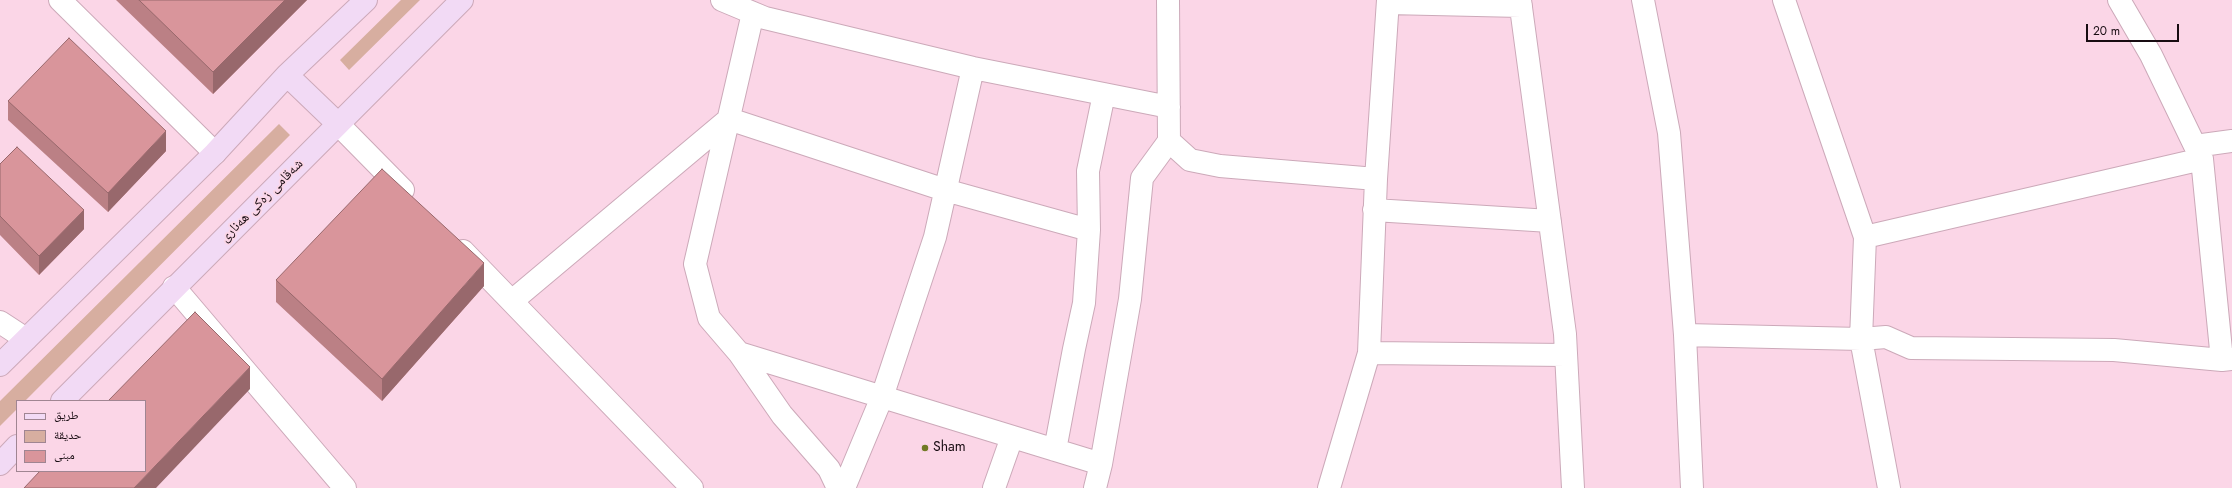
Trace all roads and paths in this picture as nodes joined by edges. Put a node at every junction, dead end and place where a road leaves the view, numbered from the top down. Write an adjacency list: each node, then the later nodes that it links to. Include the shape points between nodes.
1 (60, 0): 20 (street)
2 (366, 0): 13 (main road)
3 (462, 0): 17 (main road, شەقامی زەکی هەناری)
4 (722, 0): 11 (street)
5 (1168, 0): 15 (street)
6 (1642, 0): 33 (street, via 1669,133)
7 (1784, 0): 28 (street)
8 (2119, 0): 21 (street, via 2151,55)
9 (1388, 2): 10 (street); 22 (street)
10 (1520, 3): 26 (street)
11 (762, 10): 12 (street); 16 (street)
12 (973, 68): 14 (street); 23 (street)
13 (288, 75): 17 (main road); 20 (main road)
14 (1104, 94): 15 (street); 27 (street, via 1088,171)
15 (1169, 107): 18 (street)
16 (729, 119): 23 (street); 31 (street); 36 (street, via 695,264 709,318)
17 (338, 124): 24 (street); 30 (main road, شەقامی زەکی هەناری)
18 (1169, 141): 22 (street, via 1190,160 1220,166); 47 (street, via 1142,178 1130,299)
19 (2232, 141): 21 (street)
20 (215, 153): 34 (main road)
21 (2198, 153): 28 (street); 39 (street)
22 (1376, 179): 25 (street)
23 (946, 190): 27 (street); 41 (street, via 935,237)
24 (417, 204)
25 (1374, 210): 26 (street); 37 (street)
26 (1550, 221): 38 (street)
27 (1089, 230): 45 (street, via 1084,303)
28 (1865, 237): 35 (street)
29 (450, 238): 31 (street)
30 (174, 287): 42 (main road, شەقامی زەکی هەناری); 48 (street)
31 (512, 301): 49 (street)
32 (0, 322): 34 (street)
33 (1685, 335): 35 (street); 56 (street)
34 (26, 339): 40 (main road)
35 (1861, 339): 39 (street, via 1886,337 1910,348 2114,350); 57 (street)
36 (739, 353): 41 (street); 50 (street, via 782,415 829,469)
37 (1369, 353): 38 (street); 54 (street)
38 (1566, 355): 55 (street)
39 (2227, 359)
40 (0, 365)
41 (882, 397): 43 (street); 51 (street)
42 (63, 400)
43 (1012, 437): 45 (street); 52 (street)
44 (16, 447): 46 (main road)
45 (1055, 450): 47 (street)
46 (0, 464)
47 (1101, 464): 53 (street)
48 (345, 488)
49 (692, 488)
50 (838, 488)
51 (844, 488)
52 (994, 488)
53 (1095, 488)
54 (1328, 488)
55 (1572, 488)
56 (1692, 488)
57 (1889, 488)

